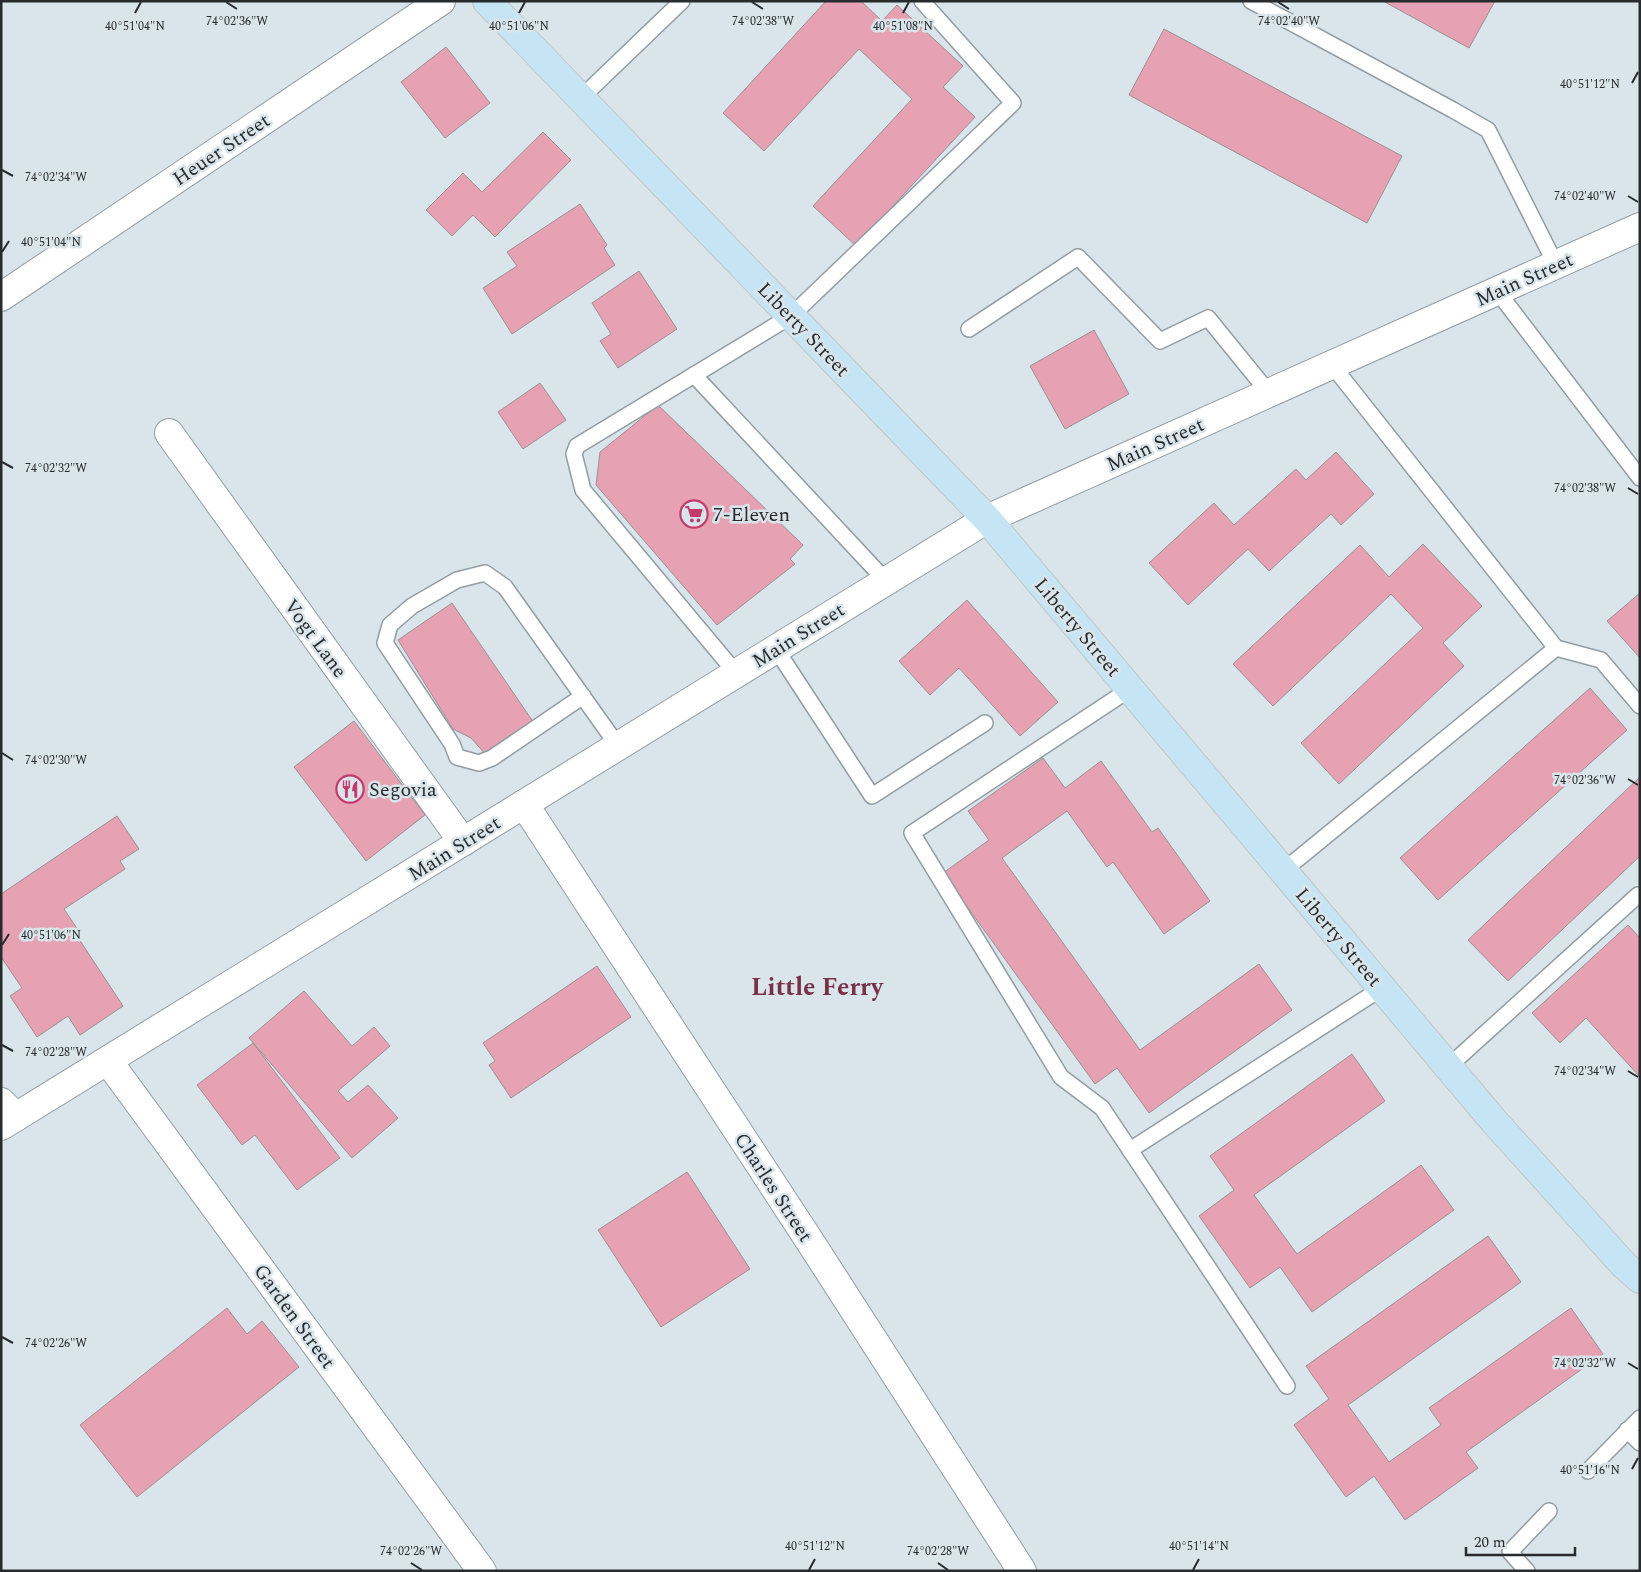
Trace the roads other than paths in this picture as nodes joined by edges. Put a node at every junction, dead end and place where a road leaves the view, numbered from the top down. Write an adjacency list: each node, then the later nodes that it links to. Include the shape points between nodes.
1 (441, 1): 10 (street, Heuer Street)
2 (487, 1): 6 (main road, Liberty Street)
3 (682, 1): 6 (lane)
4 (922, 1): 11 (lane, via 1013,103)
5 (1251, 1): 8 (lane, via 1488,130)
6 (581, 98): 11 (main road, Liberty Street)
7 (1640, 227): 8 (street, Main Street)
8 (1556, 265): 9 (street, Main Street)
9 (1497, 291): 13 (street, Main Street); 17 (lane)
10 (1, 297)
11 (791, 316): 14 (lane); 18 (main road, Liberty Street)
12 (969, 329): 15 (lane, via 1078,257 1160,341 1208,318)
13 (1332, 365): 15 (street, Main Street); 20 (lane)
14 (694, 375): 19 (lane); 22 (lane, via 577,446 574,454 583,490)
15 (1269, 393): 18 (street, Main Street)
16 (169, 434): 29 (street, Vogt Lane)
17 (1640, 478)
18 (987, 519): 19 (street, Main Street); 23 (main road, Liberty Street)
19 (886, 581): 21 (street, Main Street)
20 (1556, 648): 25 (lane, via 1601,660); 30 (lane)
21 (776, 649): 22 (street, Main Street); 26 (lane, via 872,796)
22 (736, 673): 27 (street, Main Street)
23 (1130, 689): 30 (main road, Liberty Street); 36 (lane, via 912,833 1062,1077 1102,1108)
24 (583, 696): 24 (lane, via 505,587 485,573 457,580 412,606 390,625 385,643 452,744 457,757 479,763 492,758); 27 (lane)
25 (1640, 706)
26 (985, 723)
27 (618, 746): 28 (street, Main Street)
28 (524, 804): 29 (street, Main Street); 45 (street, Charles Street)
29 (463, 842): 33 (street, Main Street)
30 (1283, 871): 32 (main road, Liberty Street)
31 (1640, 897): 34 (lane, via 1638,895)
32 (1382, 988): 34 (main road, Liberty Street); 36 (lane)
33 (108, 1061): 35 (street, Main Street); 44 (street, Garden Street)
34 (1448, 1067): 37 (main road, Liberty Street)
35 (6, 1115)
36 (1130, 1150): 38 (lane)
37 (1640, 1279)
38 (1287, 1386)
39 (1640, 1418): 40 (lane)
40 (1627, 1430): 41 (lane); 42 (lane)
41 (1640, 1443)
42 (1588, 1471)
43 (1549, 1512): 46 (lane, via 1510,1552)
44 (482, 1571)
45 (1022, 1571)
46 (1527, 1571)

